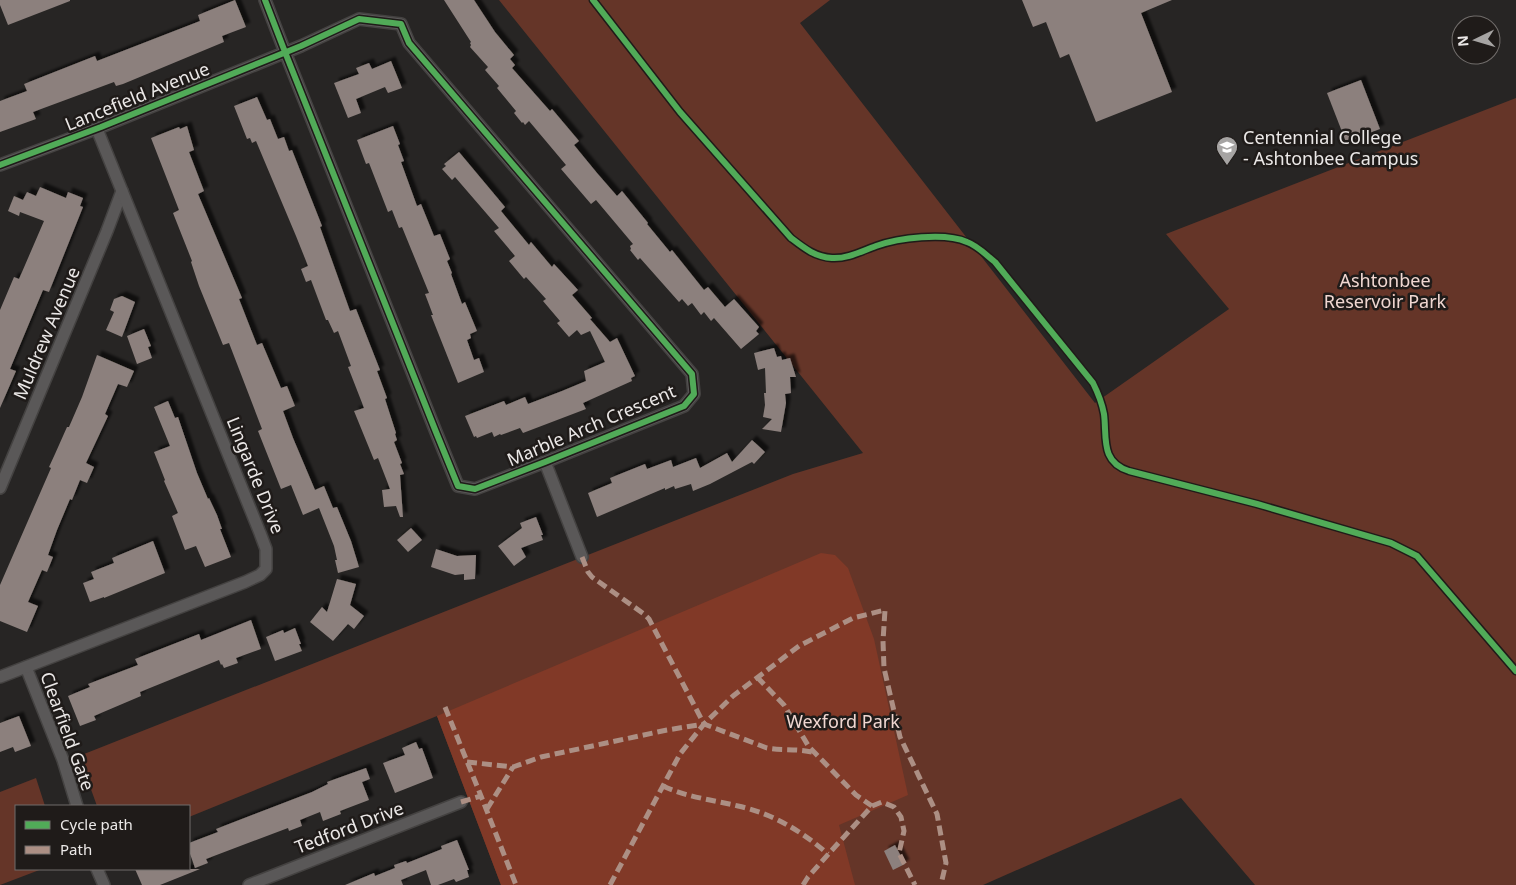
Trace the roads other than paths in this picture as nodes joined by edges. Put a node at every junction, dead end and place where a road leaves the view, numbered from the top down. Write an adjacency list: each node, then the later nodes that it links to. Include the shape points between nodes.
1 (265, 0): 2 (street, Marble Arch Crescent)
2 (285, 52): 3 (street, Lancefield Avenue); 6 (street, Marble Arch Crescent, via 458,486 475,489); 6 (street, Marble Arch Crescent, via 359,20 402,24 409,43 692,374 694,394 684,406)
3 (97, 129): 4 (street, Lancefield Avenue); 5 (street, Lingarde Drive)
4 (0, 166)
5 (122, 191): 7 (street, Muldrew Avenue, via 108,232); 9 (street, Lingarde Drive, via 260,533 266,549 266,569 246,582)
6 (545, 462): 8 (street, Marble Arch Crescent)
7 (0, 488)
8 (582, 556)
9 (26, 667): 10 (street, Lingarde Drive); 12 (street, Clearfield Gate, via 64,760)
10 (0, 677)
11 (462, 802): 15 (street, Tedford Drive)
12 (77, 805)
13 (97, 870): 14 (street)
14 (104, 885)
15 (249, 885)

